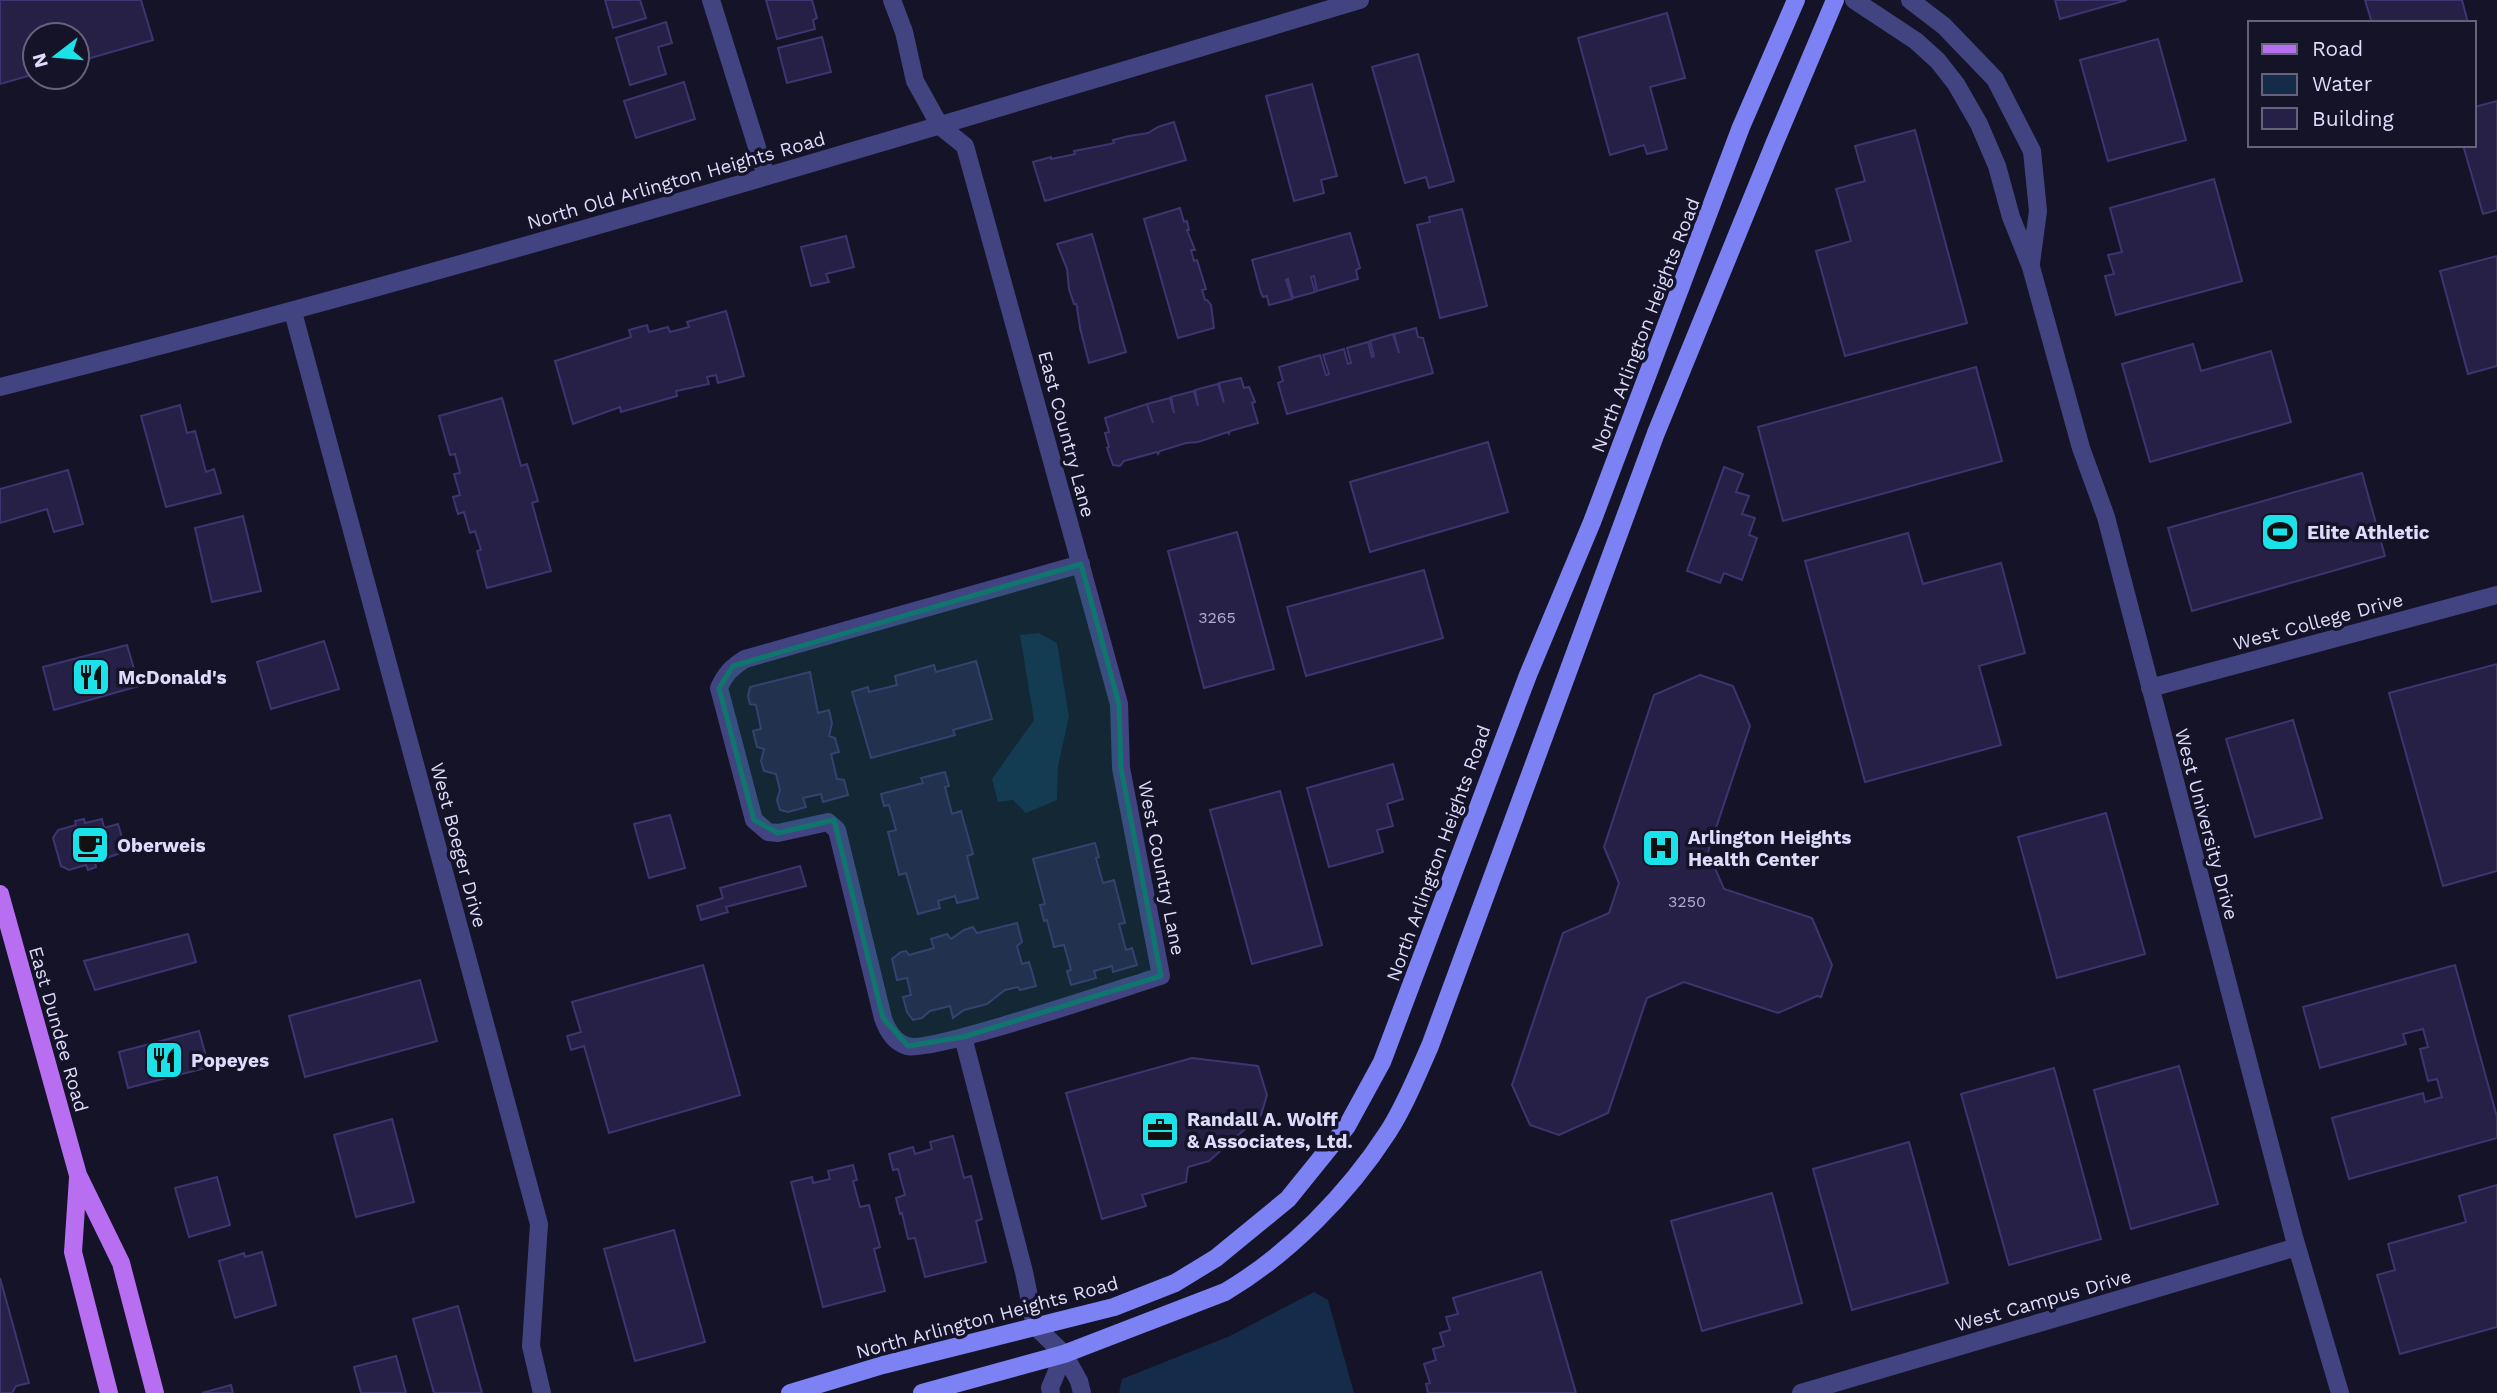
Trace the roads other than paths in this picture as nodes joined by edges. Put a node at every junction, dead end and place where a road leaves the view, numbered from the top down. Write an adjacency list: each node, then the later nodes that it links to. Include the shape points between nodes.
1 (711, 0): 9 (street)
2 (892, 0): 8 (street, East Country Lane, via 915,81)
3 (1360, 0): 8 (street, North Old Arlington Heights Road)
4 (1796, 0): 21 (main road, North Arlington Heights Road, via 1741,127 1625,440 1523,687 1382,1062 1347,1126 1288,1199 1216,1258 1175,1283 1114,1307)
5 (1835, 0): 22 (main road, via 1656,433 1430,1046 1388,1132 1347,1189 1246,1280 1226,1292)
6 (1854, 0): 10 (street, West University Drive, via 1916,41 1955,84 1997,166)
7 (1910, 0): 10 (street, via 1944,26 1995,79 2032,151 2038,211)
8 (940, 126): 9 (street, North Old Arlington Heights Road); 13 (street, East Country Lane, via 965,146)
9 (766, 176): 11 (street, North Old Arlington Heights Road)
10 (2031, 267): 15 (street, West University Drive, via 2081,448 2106,517)
11 (293, 312): 12 (street, North Old Arlington Heights Road); 25 (street, West Boeger Drive, via 539,1224 531,1346)
12 (0, 387)
13 (1081, 564): 16 (street, East Country Lane, via 1119,705); 18 (street, via 745,659 733,666 719,688 754,820 768,832 828,822 837,830 887,1029 897,1041 919,1048)
14 (2497, 595): 15 (street, West College Drive)
15 (2150, 688): 20 (street, West University Drive)
16 (1121, 768): 18 (street, West Country Lane, via 1161,976)
17 (0, 894): 19 (main road, East Dundee Road)
18 (963, 1037): 21 (street)
19 (78, 1175): 23 (main road, East Dundee Road, via 73,1252); 24 (main road, East Dundee Road, via 121,1263)
20 (2297, 1247): 30 (street, West Campus Drive); 31 (street, West University Drive)
21 (1035, 1326): 22 (street); 26 (main road, North Arlington Heights Road)
22 (1063, 1354): 27 (main road); 28 (street); 29 (street)
23 (109, 1393)
24 (155, 1393)
25 (542, 1393)
26 (790, 1393)
27 (922, 1393)
28 (1051, 1393)
29 (1082, 1393)
30 (1801, 1393)
31 (2340, 1393)

